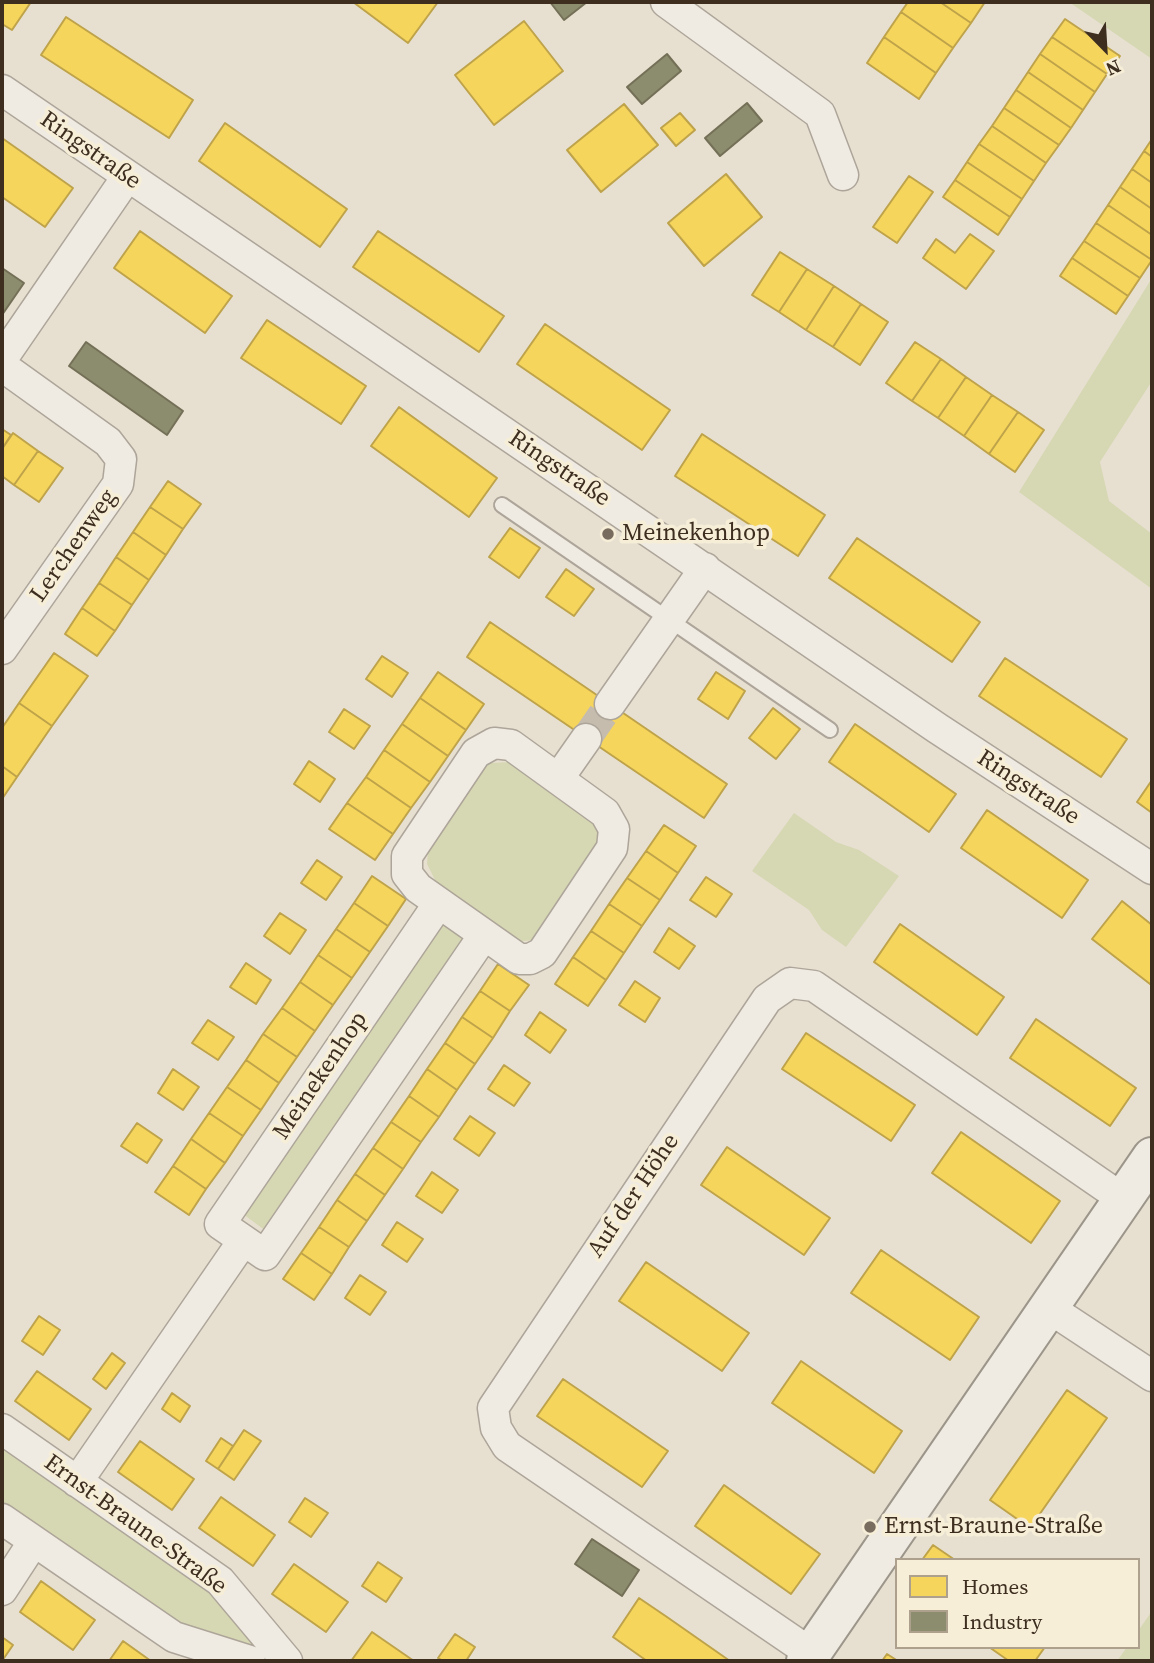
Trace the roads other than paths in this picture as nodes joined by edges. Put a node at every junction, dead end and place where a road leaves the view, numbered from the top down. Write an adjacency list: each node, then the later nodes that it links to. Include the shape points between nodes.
1 (666, 2): 3 (street, via 820,114)
2 (2, 90): 4 (street, Ringstraße)
3 (844, 175)
4 (127, 177): 5 (street, Lerchenweg); 7 (street, Ringstraße)
5 (4, 355): 9 (street, Lerchenweg, via 108,442 121,459 118,484)
6 (502, 505): 8 (lane)
7 (705, 568): 8 (street); 14 (street, Ringstraße)
8 (669, 620): 10 (street); 11 (lane)
9 (2, 649)
10 (610, 704)
11 (830, 730)
12 (586, 738): 13 (street)
13 (558, 779): 15 (street, via 511,745 495,743 476,753 407,856 407,874); 16 (street, via 605,813 614,829 612,848 542,953 530,960 519,958)
14 (1152, 869)
15 (439, 903): 16 (street); 19 (street, Meinekenhop, via 220,1224)
16 (484, 934): 19 (street, via 265,1255)
17 (1152, 1157): 18 (street, Auf der Höhe)
18 (1123, 1199): 20 (street, Auf der Höhe); 27 (street, Auf der Höhe, via 814,986 790,983 767,999 493,1408 496,1428 507,1446)
19 (243, 1241): 23 (street)
20 (1049, 1308): 21 (street); 27 (street, Auf der Höhe)
21 (1152, 1376)
22 (2, 1429): 23 (street, Ernst-Braune-Straße)
23 (77, 1482): 29 (street, Ernst-Braune-Straße, via 219,1581)
24 (2, 1519): 25 (street)
25 (34, 1541): 26 (street); 28 (street, via 173,1637)
26 (2, 1590)
27 (809, 1658)
28 (250, 1661)
29 (287, 1661)

